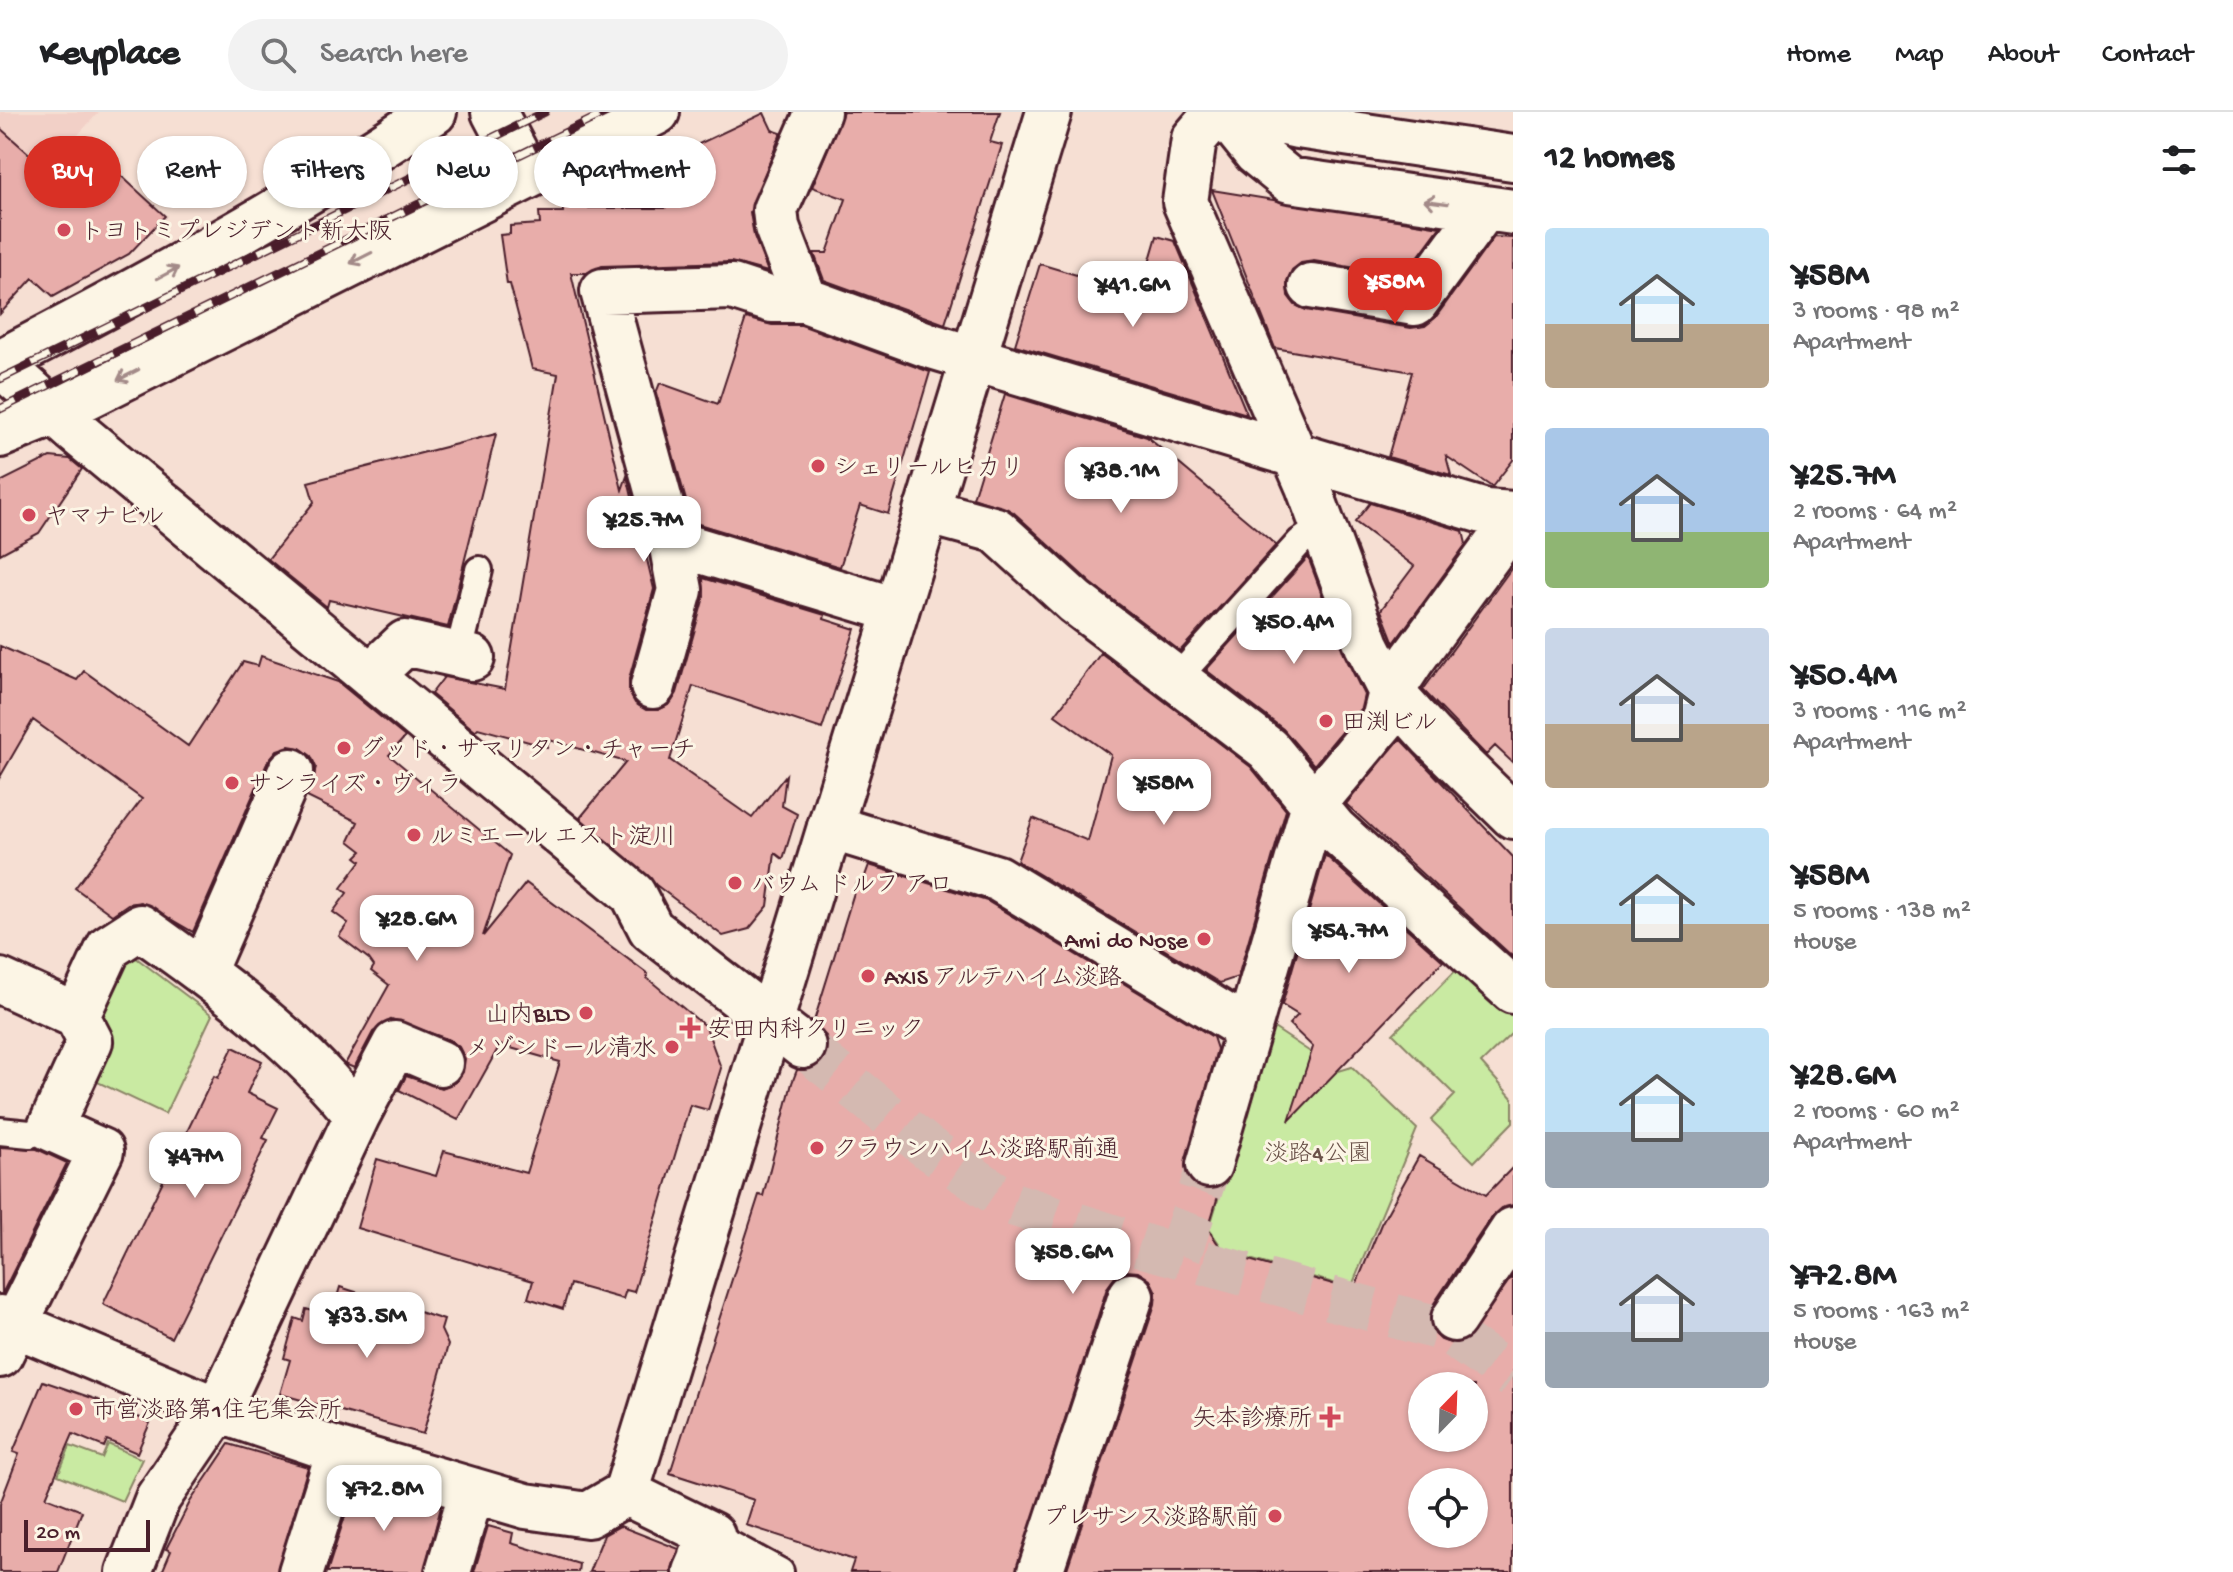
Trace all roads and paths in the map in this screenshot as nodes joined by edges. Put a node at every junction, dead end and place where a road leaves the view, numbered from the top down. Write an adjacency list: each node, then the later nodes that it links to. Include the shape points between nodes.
1 (434, 112): 14 (street, one-way to 1, via 174,271)
2 (494, 112): 9 (street)
3 (657, 112): 9 (street)
4 (818, 112): 12 (street, via 775,210)
5 (1049, 112): 13 (street)
6 (1220, 112): 10 (street, one-way to 6, via 1289,180); 17 (street, via 1194,139 1185,202)
7 (1236, 112): 8 (street)
8 (1513, 158)
9 (527, 175): 15 (street, one-way to 15)
10 (1499, 211): 11 (street, via 1415,303)
11 (1311, 286)
12 (805, 300): 13 (street); 22 (street, via 772,300 732,287 603,291)
13 (975, 358): 17 (street); 18 (street)
14 (0, 363): 15 (street)
15 (54, 413): 16 (street); 26 (street)
16 (0, 435)
17 (1294, 455): 19 (street, via 1486,512); 21 (street)
18 (926, 511): 24 (street); 27 (street, via 996,530 1075,602)
19 (1513, 514)
20 (1513, 522): 29 (street)
21 (1323, 526): 27 (lane, via 1300,542); 29 (street, via 1367,645)
22 (671, 542): 24 (street); 28 (street, via 680,590)
23 (479, 570): 25 (lane)
24 (896, 610): 33 (street)
25 (465, 657): 26 (street, via 405,643)
26 (370, 676): 39 (street, via 633,894 651,929)
27 (1177, 678): 31 (street, via 1268,749)
28 (653, 686)
29 (1391, 692): 31 (street, via 1384,720); 32 (street)
30 (291, 771): 34 (street)
31 (1314, 804): 36 (street, via 1334,829); 38 (street)
32 (1513, 816)
33 (830, 827): 38 (street, via 997,878); 39 (street)
34 (203, 972): 37 (street, via 140,927 109,947); 41 (street, via 293,1044)
35 (0, 981): 37 (street)
36 (1513, 991)
37 (77, 1016): 42 (street, via 90,1041)
38 (1247, 1029): 44 (street)
39 (787, 1034): 52 (street)
40 (440, 1063): 41 (street, via 395,1044)
41 (357, 1116): 49 (street)
42 (50, 1128): 43 (lane, via 30,1134); 48 (street, via 101,1151)
43 (0, 1131)
44 (1209, 1165)
45 (1513, 1230): 47 (street)
46 (1131, 1296): 58 (street)
47 (1454, 1319)
48 (6, 1333): 49 (street)
49 (218, 1410): 50 (street); 54 (street, via 158,1498)
50 (339, 1451): 51 (street); 55 (street)
51 (472, 1490): 52 (street, via 526,1506 588,1515); 56 (street)
52 (626, 1493): 53 (street)
53 (712, 1559): 57 (lane)
54 (129, 1572)
55 (301, 1572)
56 (448, 1572)
57 (780, 1572)
58 (1040, 1572)

